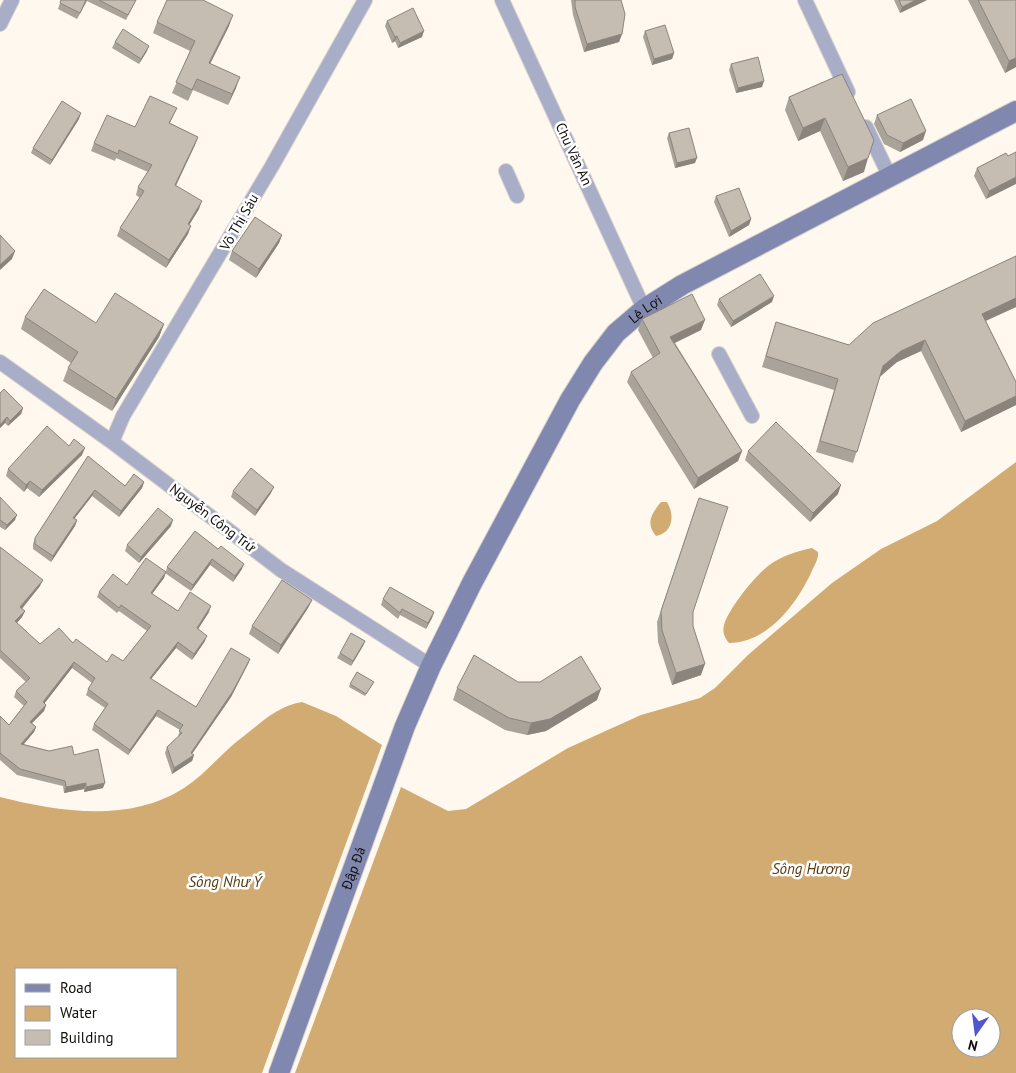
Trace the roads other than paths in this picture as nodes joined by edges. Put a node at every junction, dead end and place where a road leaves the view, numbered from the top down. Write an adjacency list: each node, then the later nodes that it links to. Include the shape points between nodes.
1 (12, 0): 5 (street)
2 (365, 0): 14 (street, Võ Thị Sáu, via 263,182 123,416)
3 (502, 0): 10 (street, Chu Văn An)
4 (805, 0): 8 (street)
5 (0, 24)
6 (1016, 111): 8 (main road, Lê Lợi)
7 (506, 171): 9 (street)
8 (890, 176): 10 (main road, Lê Lợi, via 682,285)
9 (517, 196)
10 (644, 309): 15 (main road, Lê Lợi, via 616,333 570,400)
11 (719, 354): 13 (street)
12 (0, 362): 14 (street, Nguyễn Công Trứ)
13 (752, 416)
14 (112, 442): 15 (street, Nguyễn Công Trứ, via 281,570)
15 (431, 666): 16 (main road, Đập Đá, via 399,741)
16 (279, 1073)

